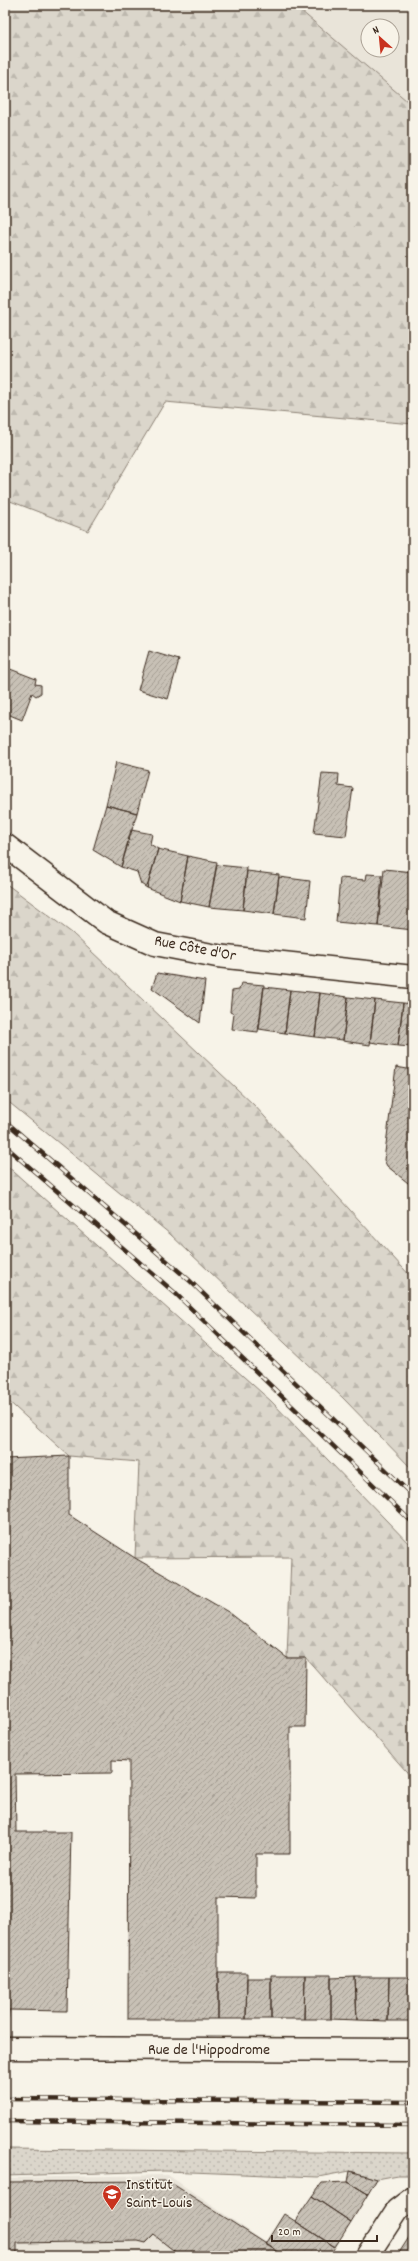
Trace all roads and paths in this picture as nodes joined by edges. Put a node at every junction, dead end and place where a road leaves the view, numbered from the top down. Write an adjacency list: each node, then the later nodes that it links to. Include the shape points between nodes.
1 (5, 845): 2 (street, Rue Côte d'Or, via 106,922 155,944 217,956)
2 (413, 977)
3 (5, 2048): 4 (street, Rue de l'Hippodrome)
4 (413, 2050)
5 (413, 2198): 6 (street, via 397,2210)
6 (366, 2256)

